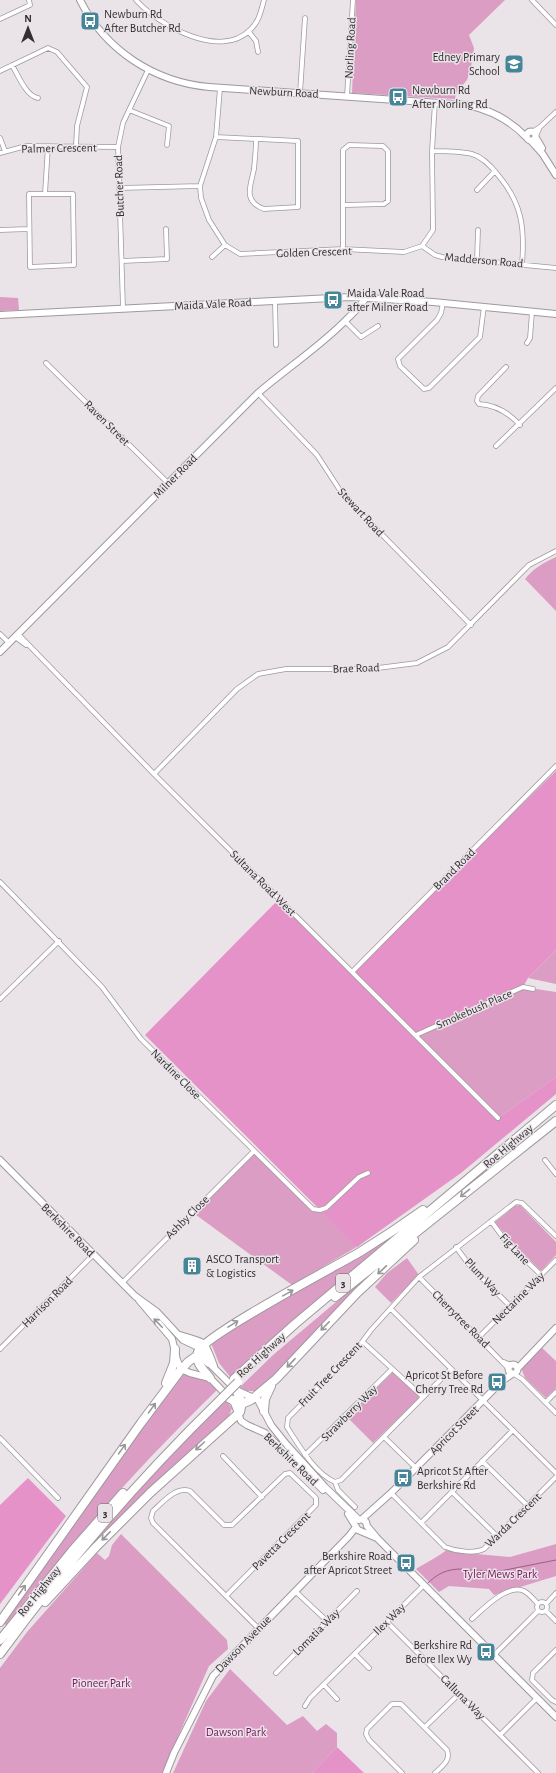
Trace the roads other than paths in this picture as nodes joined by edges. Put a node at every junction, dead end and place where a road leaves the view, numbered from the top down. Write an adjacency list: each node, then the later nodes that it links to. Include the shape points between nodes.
1 (29, 0): 8 (street, via 30,5)
2 (80, 0): 13 (main road, Newburn Road, via 96,27)
3 (136, 0): 10 (street, via 160,22 191,36 228,40)
4 (264, 0): 10 (street, via 258,20)
5 (353, 0): 17 (street, Norling Road)
6 (532, 0): 9 (street)
7 (305, 18): 16 (street)
8 (0, 19)
9 (556, 25)
10 (249, 32): 11 (street, via 256,41)
11 (258, 52)
12 (12, 65): 14 (street); 18 (street, via 29,93 33,98); 29 (street, via 48,48 57,52 85,82 87,91 77,126)
13 (148, 70): 15 (main road, Newburn Road, via 168,79); 20 (street, Butcher Road)
14 (0, 71)
15 (220, 88): 16 (main road, Newburn Road); 22 (street)
16 (300, 92): 17 (main road, Newburn Road)
17 (347, 96): 19 (main road, Newburn Road)
18 (38, 98)
19 (435, 101): 23 (main road, Newburn Road, via 478,107 501,117); 33 (street)
20 (129, 110): 27 (street, via 169,126); 31 (street, Butcher Road)
21 (556, 112): 23 (street)
22 (216, 136): 25 (street); 37 (street)
23 (532, 136): 36 (main road, Newburn Road)
24 (0, 138): 32 (street)
25 (256, 140): 25 (street, via 298,141 298,206 264,210 253,202 248,191 254,169)
26 (344, 142): 30 (street)
27 (167, 145)
28 (48, 146): 29 (street, Palmer Crescent); 32 (street, Palmer Crescent, via 26,146); 40 (street)
29 (76, 146): 31 (street, Palmer Crescent)
30 (348, 146): 41 (street, via 343,150); 41 (street, via 388,147 388,204)
31 (118, 147): 38 (street, Butcher Road)
32 (6, 151): 34 (street, Palmer Crescent)
33 (432, 151): 35 (street, via 472,154); 47 (street, via 433,230)
34 (0, 153)
35 (495, 171): 39 (street); 52 (street, via 510,189 520,213 524,232)
36 (555, 171)
37 (200, 186): 38 (street); 46 (street, via 200,198 205,213)
38 (119, 188): 51 (street, Butcher Road)
39 (477, 190)
40 (45, 194): 42 (street, via 29,194); 42 (street, via 73,194 74,265 30,267)
41 (344, 205): 48 (street)
42 (29, 229): 43 (street)
43 (0, 230)
44 (166, 230): 51 (street, via 167,259)
45 (478, 230): 50 (street)
46 (225, 245): 48 (street, Golden Crescent, via 240,254); 49 (street)
47 (422, 246): 48 (street, Golden Crescent, via 404,252); 50 (street, Madderson Road, via 435,255)
48 (342, 249)
49 (212, 257)
50 (477, 260): 52 (street, Madderson Road)
51 (122, 261): 57 (street, Butcher Road)
52 (522, 264): 53 (street, Madderson Road)
53 (556, 267)
54 (363, 297): 55 (main road, Maida Vale Road); 56 (main road, Maida Vale Road); 62 (main road, Milner Road, via 362,305)
55 (275, 301): 57 (main road, Maida Vale Road); 65 (street)
56 (441, 304): 58 (main road, Maida Vale Road); 58 (street, via 439,317 398,359 400,366 424,389 429,388 480,337)
57 (123, 308): 61 (main road, Maida Vale Road)
58 (485, 308): 59 (main road, Maida Vale Road)
59 (532, 312): 60 (main road, Maida Vale Road); 64 (street, via 530,338)
60 (556, 314)
61 (0, 315)
62 (345, 321): 63 (street, via 361,336); 69 (main road, Milner Road, via 319,346 283,371)
63 (378, 326)
64 (527, 343)
65 (276, 345)
66 (46, 363): 72 (street, Raven Street)
67 (506, 367): 70 (street, via 478,396 477,401 479,404 510,414)
68 (556, 388): 70 (street)
69 (258, 393): 72 (main road, Milner Road); 74 (street, Stewart Road, via 317,455 344,496)
70 (520, 425): 71 (street)
71 (496, 446)
72 (168, 483): 76 (main road, Milner Road)
73 (556, 550): 74 (street, Brae Road, via 529,565)
74 (471, 625): 80 (street, Brae Road, via 448,647 417,663 370,669 286,669 258,674 237,689)
75 (0, 634): 77 (street)
76 (17, 635): 77 (main road, Milner Road); 80 (street, Sultana Road West)
77 (9, 643): 78 (main road, Milner Road)
78 (0, 652)
79 (556, 766): 83 (street, Brand Road)
80 (154, 774): 83 (street, Sultana Road West)
81 (0, 882): 82 (street, Nardine Close)
82 (59, 941): 85 (street); 90 (street, Nardine Close, via 102,987 141,1039)
83 (352, 972): 86 (street, Sultana Road West)
84 (533, 989): 86 (street, Smokebush Place, via 523,988)
85 (0, 999)
86 (416, 1035): 88 (street, Sultana Road West)
87 (556, 1105): 95 (highway, Roe Highway / 3)
88 (498, 1118)
89 (556, 1121): 96 (highway, Roe Highway / 3, one-way to 96)
90 (254, 1151): 93 (street, Nardine Close, via 311,1207 318,1210 326,1208 359,1177); 104 (street, Ashby Close)
91 (0, 1160): 100 (main road, Berkshire Road)
92 (544, 1160): 94 (street)
93 (368, 1172)
94 (556, 1174)
95 (454, 1191): 111 (highway, one-way to 95, via 367,1248); 123 (highway, Roe Highway / 3, via 295,1324)
96 (451, 1205): 122 (highway, one-way to 122, via 357,1293); 123 (highway, Roe Highway / 3, via 318,1311)
97 (491, 1221): 98 (street, Fruit Tree Crescent, via 516,1202 522,1203); 99 (street, Fruit Tree Crescent); 102 (street, Fig Lane, via 505,1240)
98 (556, 1236)
99 (456, 1247): 103 (street, Fruit Tree Crescent); 106 (street, Plum Way, via 470,1266)
100 (93, 1255): 104 (main road, Berkshire Road); 112 (street, Harrison Road)
101 (556, 1260): 102 (street, Nectarine Way)
102 (541, 1275): 106 (street, Nectarine Way)
103 (420, 1277): 107 (street, Fruit Tree Crescent); 109 (street, Cherrytree Road)
104 (122, 1283): 105 (main road, Berkshire Road)
105 (137, 1298): 111 (main road, Berkshire Road, via 157,1312 186,1342); 113 (main road, Berkshire Road, one-way to 105, via 170,1336)
106 (510, 1306): 109 (street, Nectarine Way)
107 (391, 1309): 110 (street, Fruit Tree Crescent); 117 (street)
108 (556, 1328): 120 (main road, Apricot Street)
109 (479, 1337): 120 (street, Cherrytree Road)
110 (362, 1342): 119 (street); 139 (street, Fruit Tree Crescent, via 288,1418 286,1427)
111 (202, 1344): 114 (highway); 115 (main road); 118 (main road)
112 (0, 1349)
113 (176, 1350): 116 (main road, Berkshire Road, via 177,1360); 125 (highway, via 174,1363)
114 (197, 1357): 115 (highway); 116 (highway, via 189,1360); 121 (highway)
115 (209, 1363): 118 (main road)
116 (182, 1369): 121 (main road); 125 (highway)
117 (451, 1369): 127 (street); 130 (street)
118 (216, 1370): 123 (main road)
119 (391, 1370): 127 (street); 139 (street, Strawberry Way)
120 (513, 1370): 130 (main road, Apricot Street); 131 (street, Cherrytree Road)
121 (210, 1378): 129 (main road)
122 (276, 1379): 128 (highway); 133 (highway, via 266,1395)
123 (236, 1384): 126 (highway, Roe Highway / 3); 128 (main road, via 244,1395); 132 (highway)
124 (556, 1392): 131 (street)
125 (162, 1393): 167 (highway, one-way to 125)
126 (220, 1396): 170 (highway, Roe Highway / 3, via 135,1487 77,1554); 171 (highway, Roe Highway / 3, via 154,1459 102,1517)
127 (423, 1397): 137 (street)
128 (254, 1398): 132 (highway); 133 (main road, Berkshire Road, via 261,1402)
129 (230, 1399): 132 (highway); 135 (main road)
130 (483, 1401): 136 (street); 142 (main road, Apricot Street)
131 (546, 1402): 134 (street, Cherrytree Road)
132 (242, 1403): 135 (highway)
133 (264, 1412): 153 (main road, Berkshire Road, via 271,1425 301,1461)
134 (556, 1413)
135 (239, 1417): 153 (main road, Berkshire Road, via 246,1425 265,1433); 170 (highway, one-way to 170, via 226,1423 172,1472 118,1524)
136 (513, 1430): 141 (street); 143 (street)
137 (384, 1436): 142 (street); 145 (street, via 341,1480)
138 (0, 1438): 149 (street)
139 (305, 1454): 145 (street, Fruit Tree Crescent, via 329,1480)
140 (223, 1456): 148 (street)
141 (482, 1461): 146 (street); 150 (street)
142 (416, 1468): 147 (main road, Apricot Street)
143 (556, 1473)
144 (556, 1477): 150 (street, Warda Crescent)
145 (335, 1482): 151 (street, Fruit Tree Crescent, via 338,1490)
146 (452, 1492): 152 (street); 154 (street)
147 (391, 1493): 152 (street, Warda Crescent); 153 (main road, Apricot Street)
148 (262, 1497): 159 (street, Pavetta Crescent, via 289,1473 317,1501 316,1505); 159 (street, Pavetta Crescent, via 229,1526 224,1525 185,1489 179,1490 152,1514 153,1523)
149 (58, 1498)
150 (528, 1506): 154 (street, Warda Crescent)
151 (355, 1507)
152 (421, 1523): 154 (street, Warda Crescent, via 450,1549 478,1552)
153 (361, 1525): 155 (main road, Berkshire Road); 156 (main road, Dawson Avenue)
154 (497, 1536)
155 (424, 1585): 168 (street, Ilex Way); 175 (main road, Berkshire Road)
156 (295, 1590): 165 (street); 169 (main road, Dawson Avenue)
157 (357, 1591): 165 (street, Lomatia Way)
158 (556, 1593): 161 (street)
159 (226, 1596): 169 (street, Pavetta Crescent)
160 (538, 1604): 161 (street); 162 (street); 164 (street, via 526,1592 519,1590 497,1596)
161 (546, 1604): 163 (street)
162 (538, 1611): 163 (street); 175 (street)
163 (546, 1611): 166 (street)
164 (472, 1620)
165 (327, 1621): 177 (street, Lomatia Way)
166 (556, 1621)
167 (0, 1622)
168 (387, 1622): 174 (street, Ilex Way); 179 (street, Calluna Way)
169 (258, 1628): 187 (main road, Dawson Avenue, via 213,1676)
170 (18, 1629): 173 (highway, Roe Highway / 3)
171 (0, 1640)
172 (556, 1650): 182 (street, via 531,1677)
173 (0, 1654)
174 (355, 1654): 176 (street); 178 (street, Ilex Way)
175 (494, 1655): 180 (main road, Berkshire Road)
176 (369, 1668)
177 (276, 1673)
178 (324, 1686): 181 (street); 183 (street, Ilex Way)
179 (459, 1694): 185 (street); 186 (street, Calluna Way)
180 (537, 1698): 184 (main road, Berkshire Road); 186 (street)
181 (338, 1699)
182 (556, 1702)
183 (305, 1706)
184 (556, 1717)
185 (425, 1727): 188 (street, via 397,1700 363,1734); 189 (street, via 452,1756)
186 (500, 1735): 190 (street, Calluna Way)
187 (166, 1773)
188 (402, 1773)
189 (435, 1773)
190 (538, 1773)

